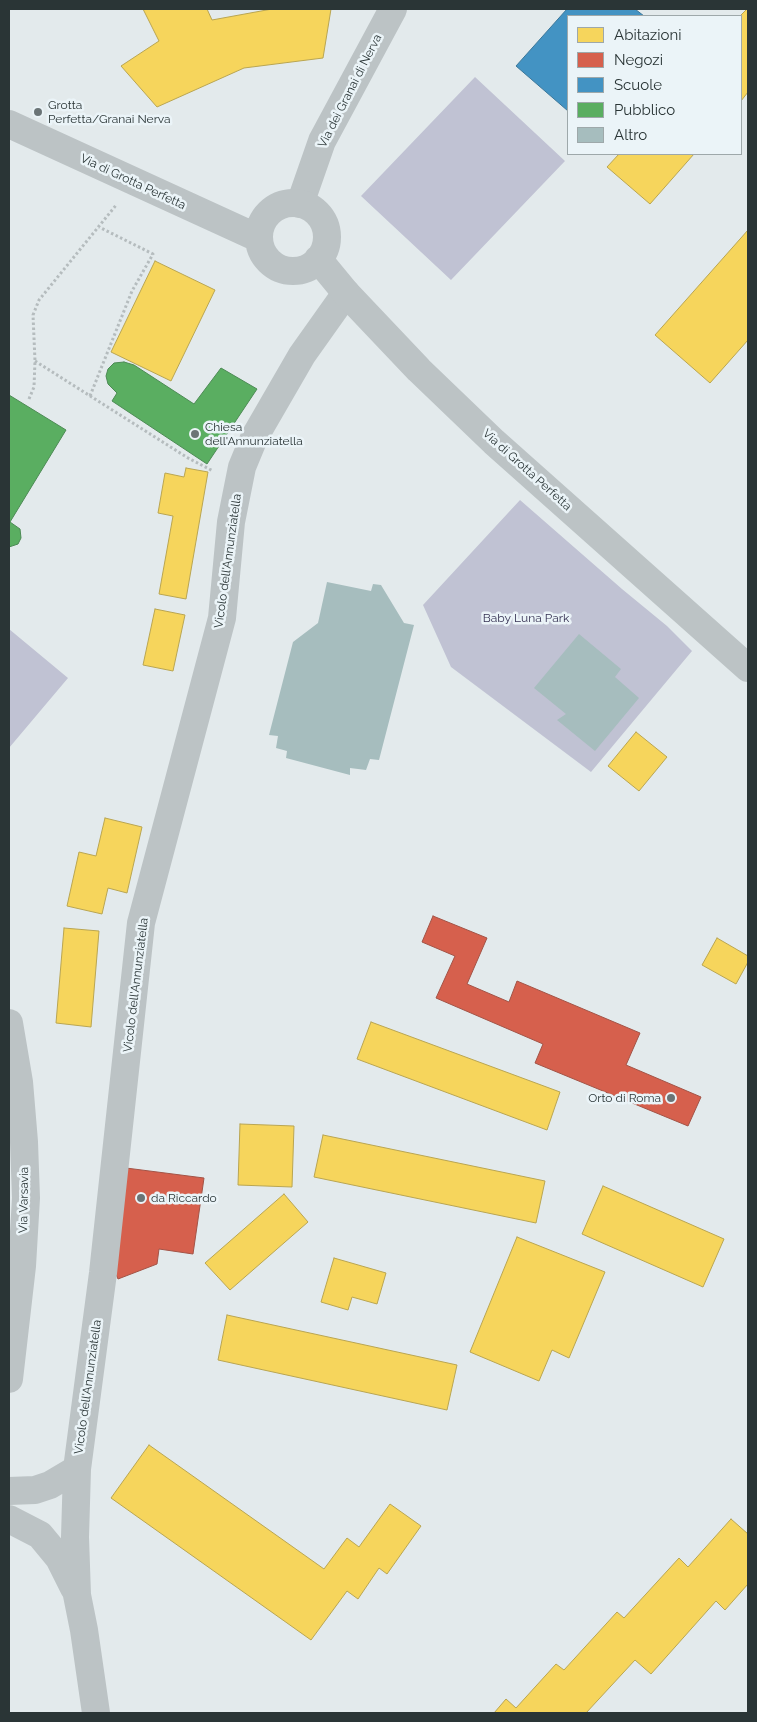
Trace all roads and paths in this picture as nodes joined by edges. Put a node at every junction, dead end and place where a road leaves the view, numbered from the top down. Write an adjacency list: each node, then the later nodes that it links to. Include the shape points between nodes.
1 (393, 9): 4 (street, Via dei Granai di Nerva, via 322,141)
2 (9, 124): 3 (street, Via di Grotta Perfetta)
3 (135, 182): 5 (path); 6 (street, Via di Grotta Perfetta)
4 (300, 204): 6 (street, via 290,203 275,208 264,219); 7 (street, via 313,209 324,221 326,245)
5 (99, 227): 9 (path, via 39,300 33,315); 10 (path, via 154,254 132,291)
6 (258, 238): 7 (street, via 265,257 278,268 304,269)
7 (318, 259): 8 (street, Via di Grotta Perfetta)
8 (346, 293): 12 (street, Vicolo dell'Annunziatella, via 302,355 254,438); 13 (street, Via di Grotta Perfetta, via 403,355 494,442)
9 (35, 361): 10 (path); 11 (path, via 34,387)
10 (90, 396): 12 (path, via 188,458)
11 (29, 399)
12 (239, 482): 16 (street, Vicolo dell'Annunziatella, via 231,522 222,618 141,923 103,1273)
13 (748, 668)
14 (9, 1022): 15 (street, Via Varsavia, via 20,1082 26,1198)
15 (9, 1379)
16 (77, 1469): 17 (street, via 35,1490); 19 (street, Vicolo dell'Annunziatella)
17 (9, 1491)
18 (9, 1520): 19 (street, via 40,1535 59,1558)
19 (77, 1596): 20 (street, Vicolo dell'Annunziatella)
20 (96, 1713)

